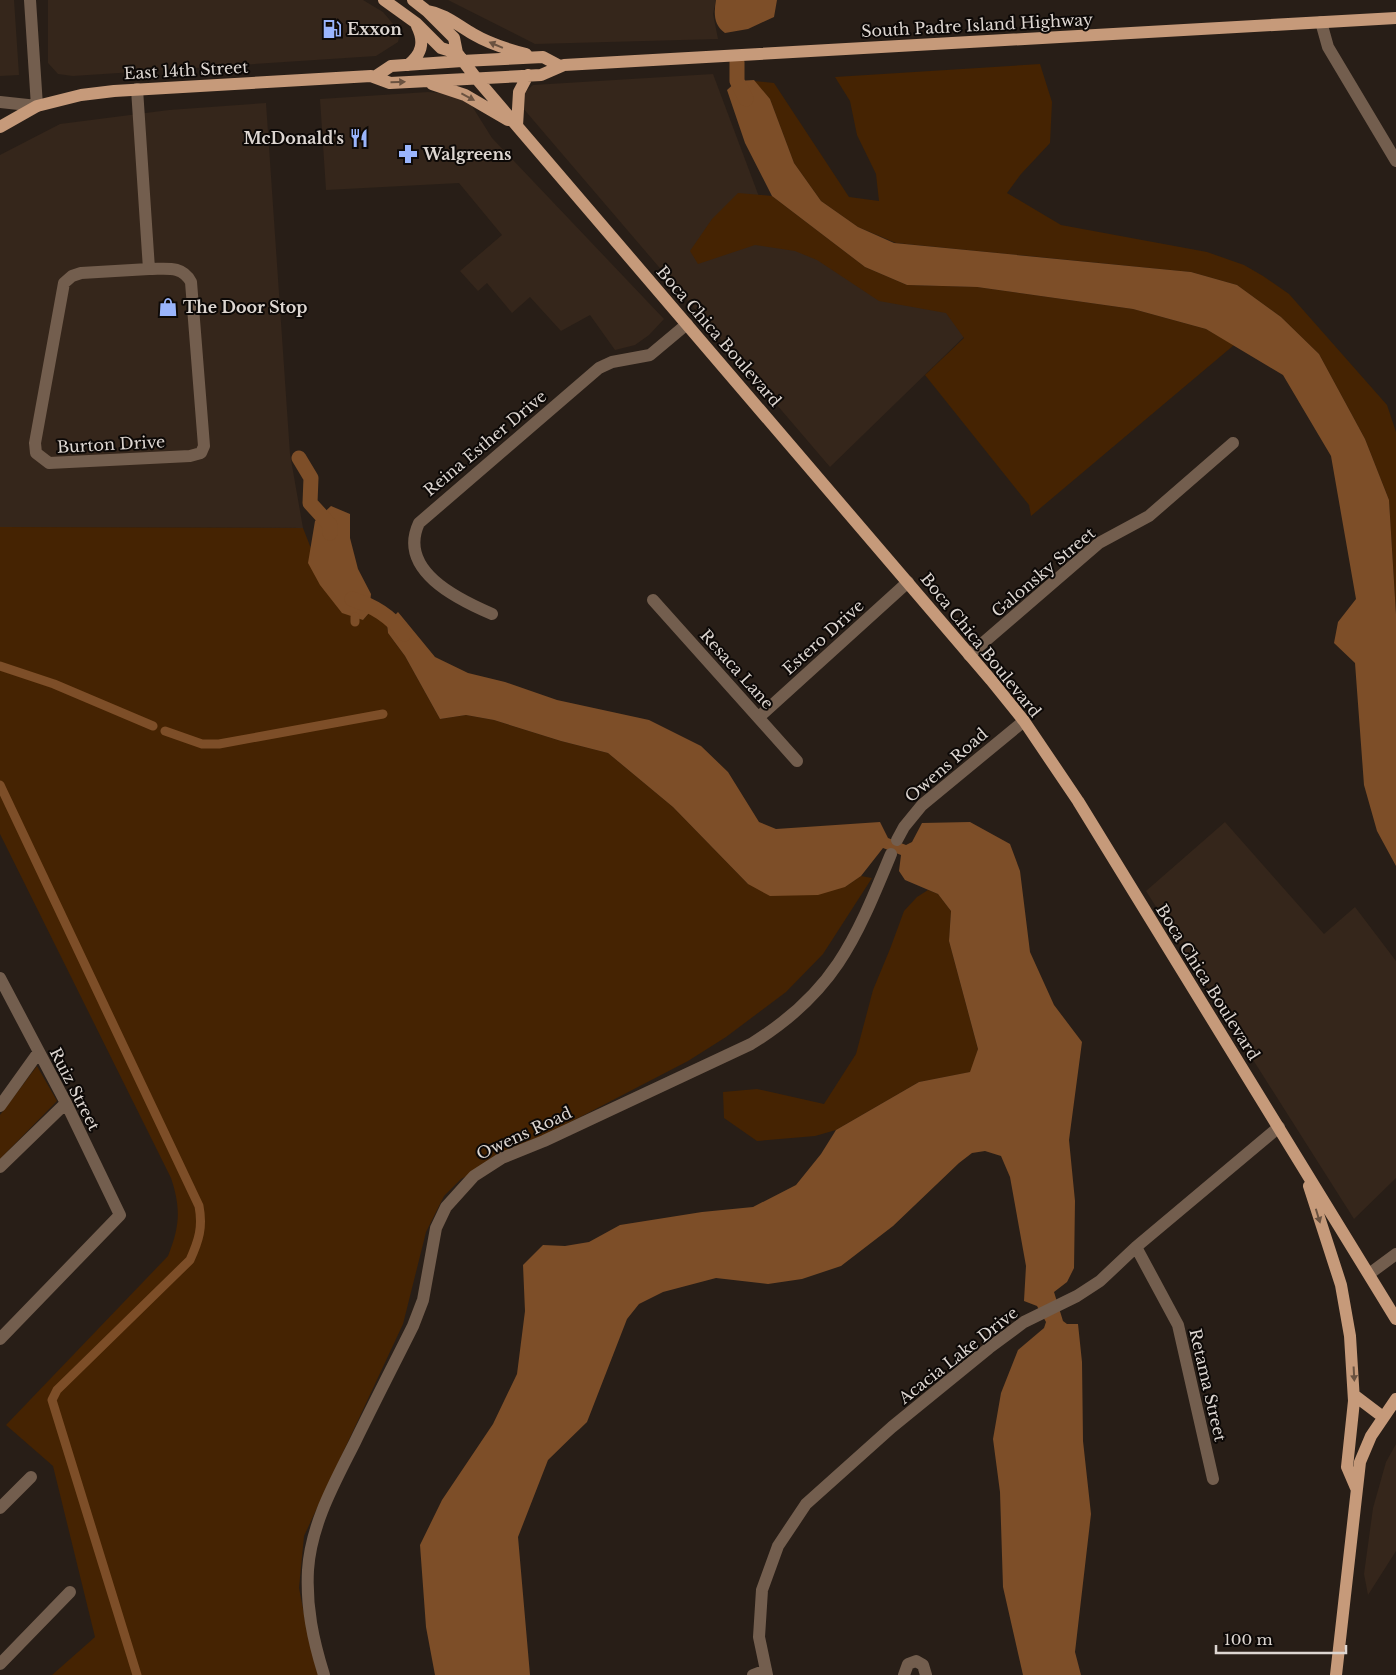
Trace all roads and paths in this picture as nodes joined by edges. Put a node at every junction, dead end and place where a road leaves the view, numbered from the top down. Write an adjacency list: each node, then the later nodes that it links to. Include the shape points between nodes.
1 (30, 0): 18 (street)
2 (384, 0): 7 (main road, Boca Chica Boulevard)
3 (413, 0): 4 (main road, Boca Chica Boulevard)
4 (427, 11): 8 (main road, Boca Chica Boulevard, via 454,38); 9 (main road, one-way to 4, via 502,48 442,14)
5 (1396, 18): 6 (main road, South Padre Island Highway)
6 (1321, 22): 11 (main road, South Padre Island Highway); 21 (street, via 1328,46)
7 (416, 23): 8 (main road, Boca Chica Boulevard, via 441,48); 10 (main road, via 422,45)
8 (460, 57): 9 (main road); 10 (main road, East 14th Street); 14 (main road, Boca Chica Boulevard)
9 (543, 57): 11 (main road)
10 (408, 65): 12 (main road, East 14th Street, via 391,66)
11 (560, 66): 13 (main road, South Padre Island Highway, via 541,75)
12 (376, 76): 15 (main road, East 14th Street, one-way to 15, via 390,83); 16 (main road, East 14th Street)
13 (528, 76): 14 (main road, South Padre Island Highway); 19 (main road, via 519,92)
14 (476, 78): 15 (main road, East 14th Street); 19 (main road, Boca Chica Boulevard)
15 (422, 81): 19 (main road, one-way to 19, via 465,95)
16 (137, 89): 18 (main road, East 14th Street, via 81,95); 22 (street)
17 (0, 102): 18 (street, East 14th Street)
18 (37, 106): 20 (main road)
19 (516, 126): 23 (main road, Boca Chica Boulevard)
20 (0, 127)
21 (1396, 161)
22 (149, 269): 22 (street, Burton Drive, via 81,273 64,283 35,443 36,453 48,463 201,453 204,446 191,282 180,269)
23 (687, 324): 25 (main road, Boca Chica Boulevard); 27 (street, Reina Esther Drive, via 650,355 612,362 599,368 419,524 413,535 413,549 418,561 448,591)
24 (1233, 443): 28 (street, Galonsky Street, via 1149,516 1099,543)
25 (908, 582): 28 (main road, Boca Chica Boulevard); 29 (street, Estero Drive)
26 (653, 600): 29 (street, Resaca Lane)
27 (492, 614)
28 (969, 655): 30 (main road, Boca Chica Boulevard)
29 (759, 717): 31 (street, Resaca Lane)
30 (1024, 721): 32 (street, Owens Road, via 922,805); 38 (main road, Boca Chica Boulevard, via 1078,801)
31 (797, 761)
32 (897, 840)
33 (890, 854): 56 (street, Owens Road, via 847,951 824,985 781,1026 751,1044 502,1158 474,1176 446,1207 436,1228 420,1309 335,1482 312,1541 308,1611)
34 (0, 978): 35 (street, Ruiz Street)
35 (38, 1053): 36 (street, Ruiz Street); 37 (street)
36 (66, 1103): 39 (street); 45 (street, Ruiz Street, via 120,1216)
37 (0, 1106)
38 (1279, 1127): 40 (main road, Boca Chica Boulevard); 41 (street, Acacia Lake Drive)
39 (0, 1167)
40 (1304, 1169): 43 (main road, Boca Chica Boulevard); 46 (main road, one-way to 46, via 1341,1285 1350,1336)
41 (1136, 1247): 50 (street, Retama Street, via 1178,1324); 55 (street, Acacia Lake Drive, via 1100,1281 1024,1322 892,1427 806,1504 778,1546 762,1590 759,1637)
42 (1396, 1254): 43 (street)
43 (1369, 1274): 44 (main road, Boca Chica Boulevard)
44 (1396, 1320)
45 (0, 1339)
46 (1354, 1395): 48 (main road); 51 (main road, via 1347,1467)
47 (1396, 1399): 48 (main road)
48 (1383, 1416): 51 (main road, via 1360,1462)
49 (32, 1476): 52 (street)
50 (1213, 1479)
51 (1356, 1488): 60 (main road)
52 (0, 1508)
53 (70, 1592): 54 (street)
54 (0, 1664)
55 (767, 1672): 57 (street)
56 (324, 1675)
57 (753, 1675)
58 (904, 1675): 59 (street, via 908,1664 916,1661 923,1665)
59 (926, 1675)
60 (1336, 1675)

